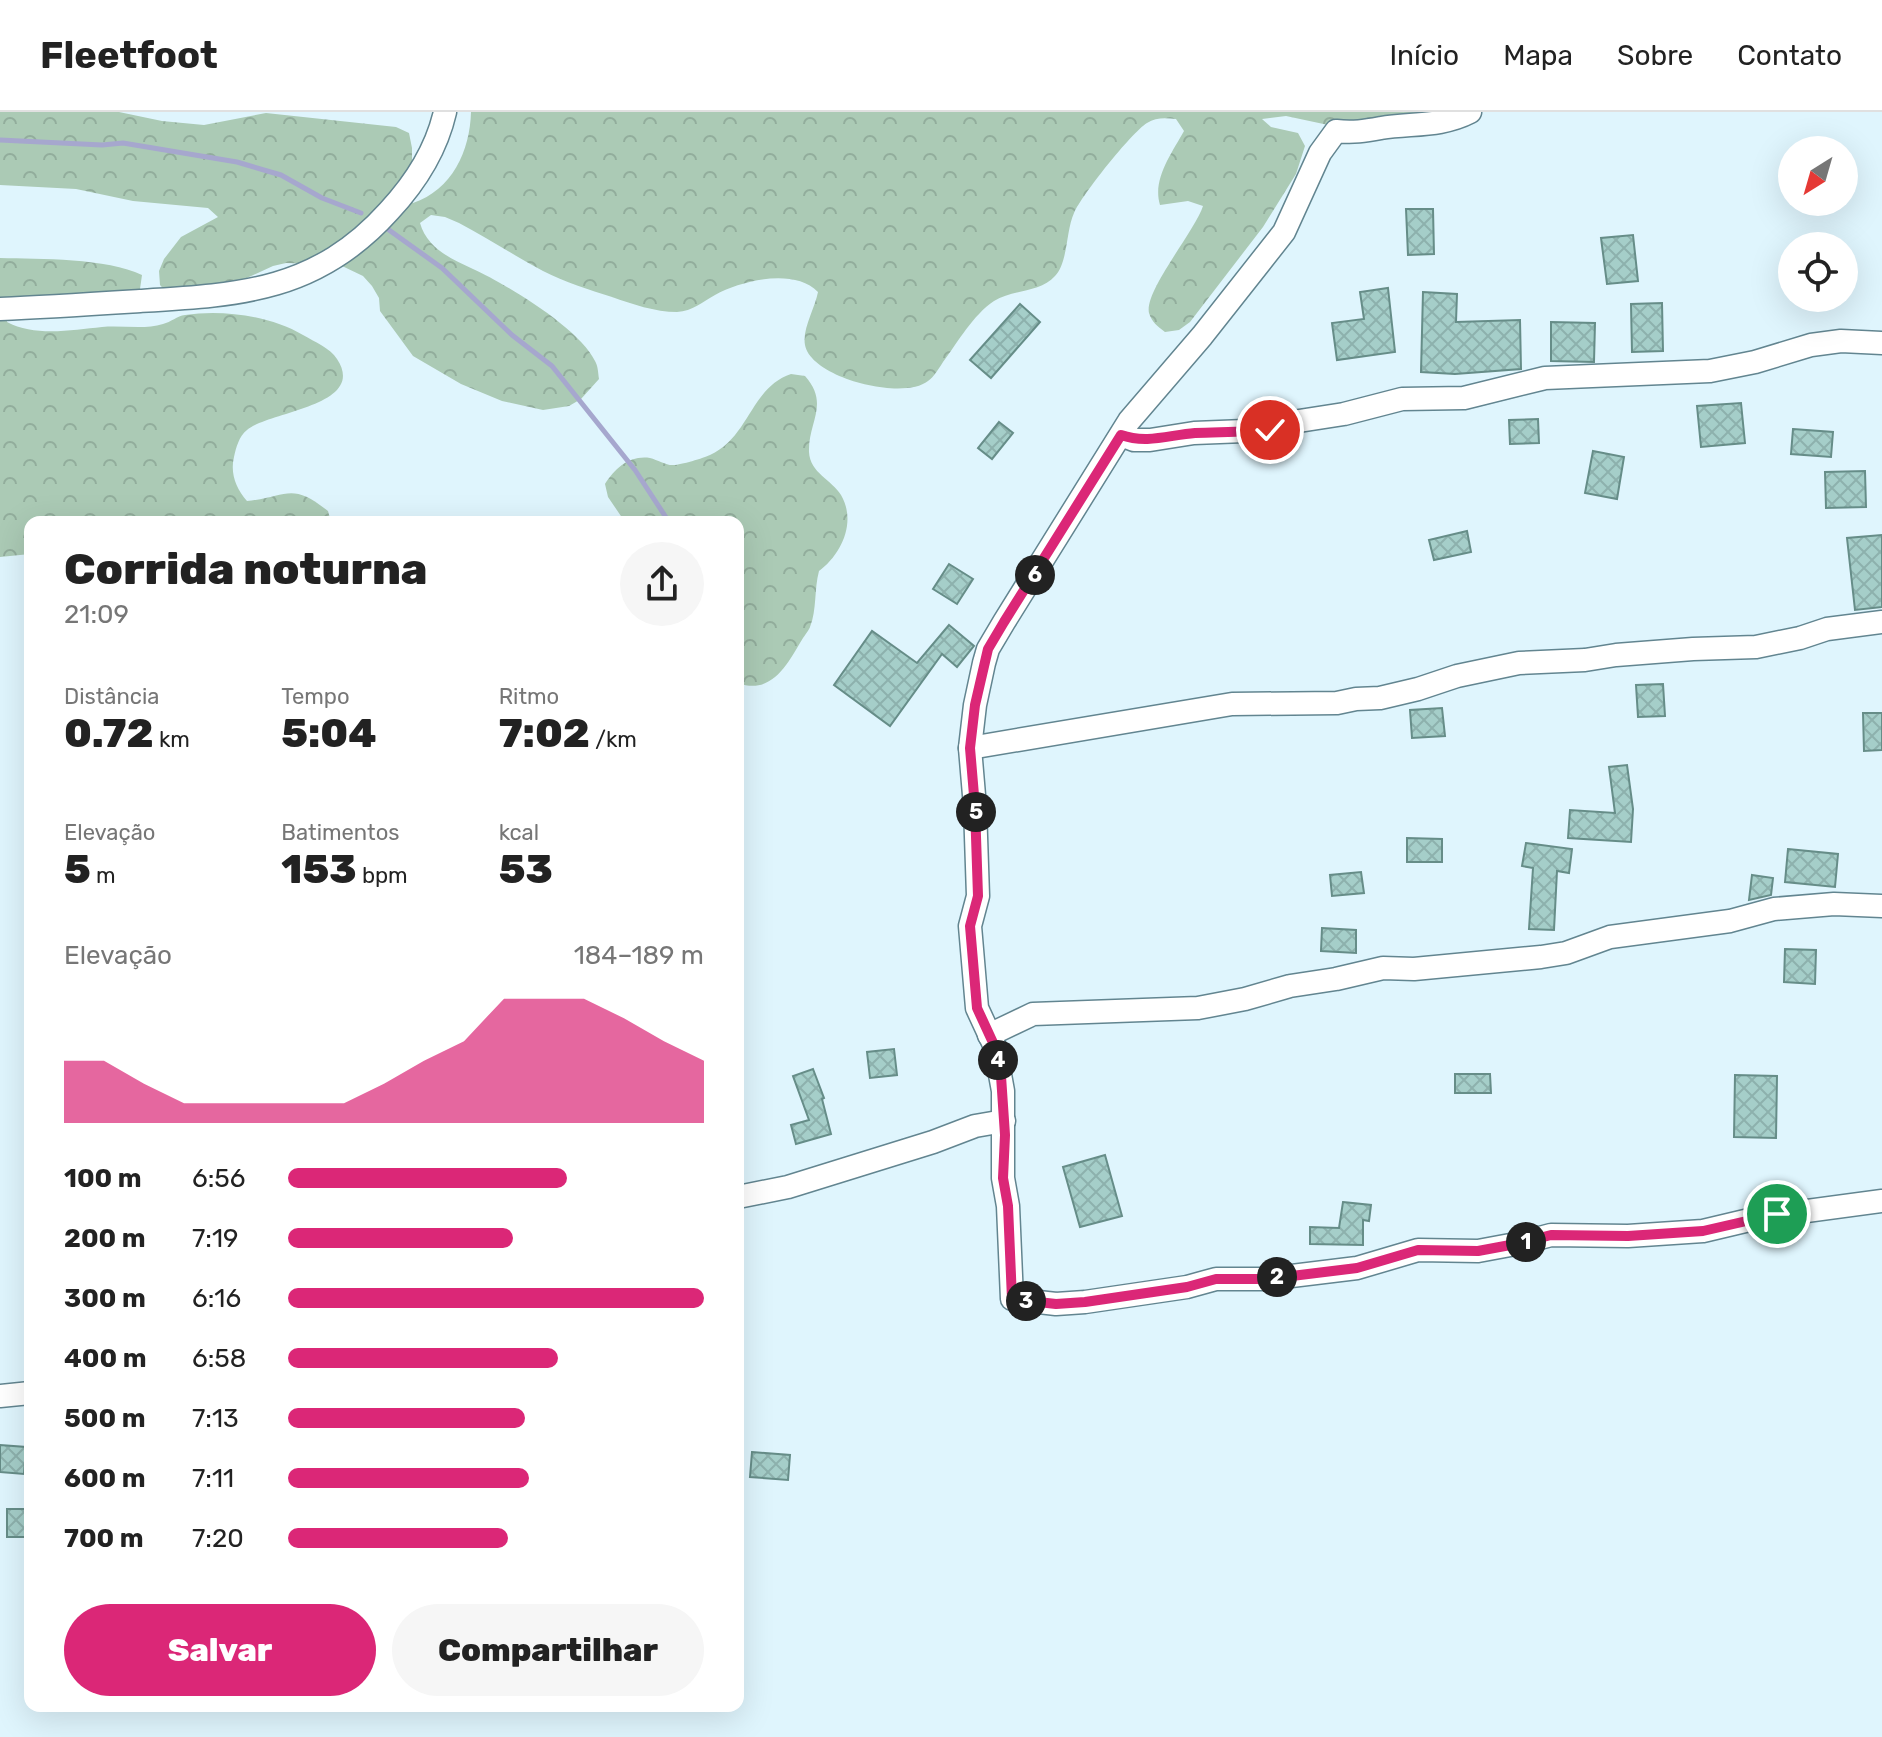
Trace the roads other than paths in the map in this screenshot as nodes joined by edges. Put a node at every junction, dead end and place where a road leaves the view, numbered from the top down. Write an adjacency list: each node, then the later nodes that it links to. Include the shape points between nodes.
1 (445, 112): 3 (street, via 439,139 411,187 373,229 331,260 288,281 206,297)
2 (1470, 112): 5 (street, via 1438,124 1367,133 1336,131 1320,153 1284,232)
3 (0, 309)
4 (1882, 343): 5 (street, via 1811,345 1710,371 1545,378 1464,398 1402,399 1270,430 1150,440)
5 (1121, 435): 7 (street, via 988,649)
6 (1882, 622): 7 (street, via 1756,647 1519,663 1380,698 1240,703)
7 (970, 748): 9 (street, via 978,896 970,926 971,962 977,1008)
8 (1882, 906): 9 (street, via 1774,909 1730,921 1610,937 1566,953 1383,968 1198,1008 1033,1014)
9 (989, 1035): 10 (street, via 1001,1076)
10 (1004, 1121): 11 (street); 12 (street, via 1012,1299 1027,1302 1085,1302 1216,1279 1357,1268 1418,1250 1478,1251 1551,1235 1703,1231 1762,1217)
11 (744, 1196)
12 (1882, 1201)
13 (24, 1394): 14 (street)
14 (0, 1396)

